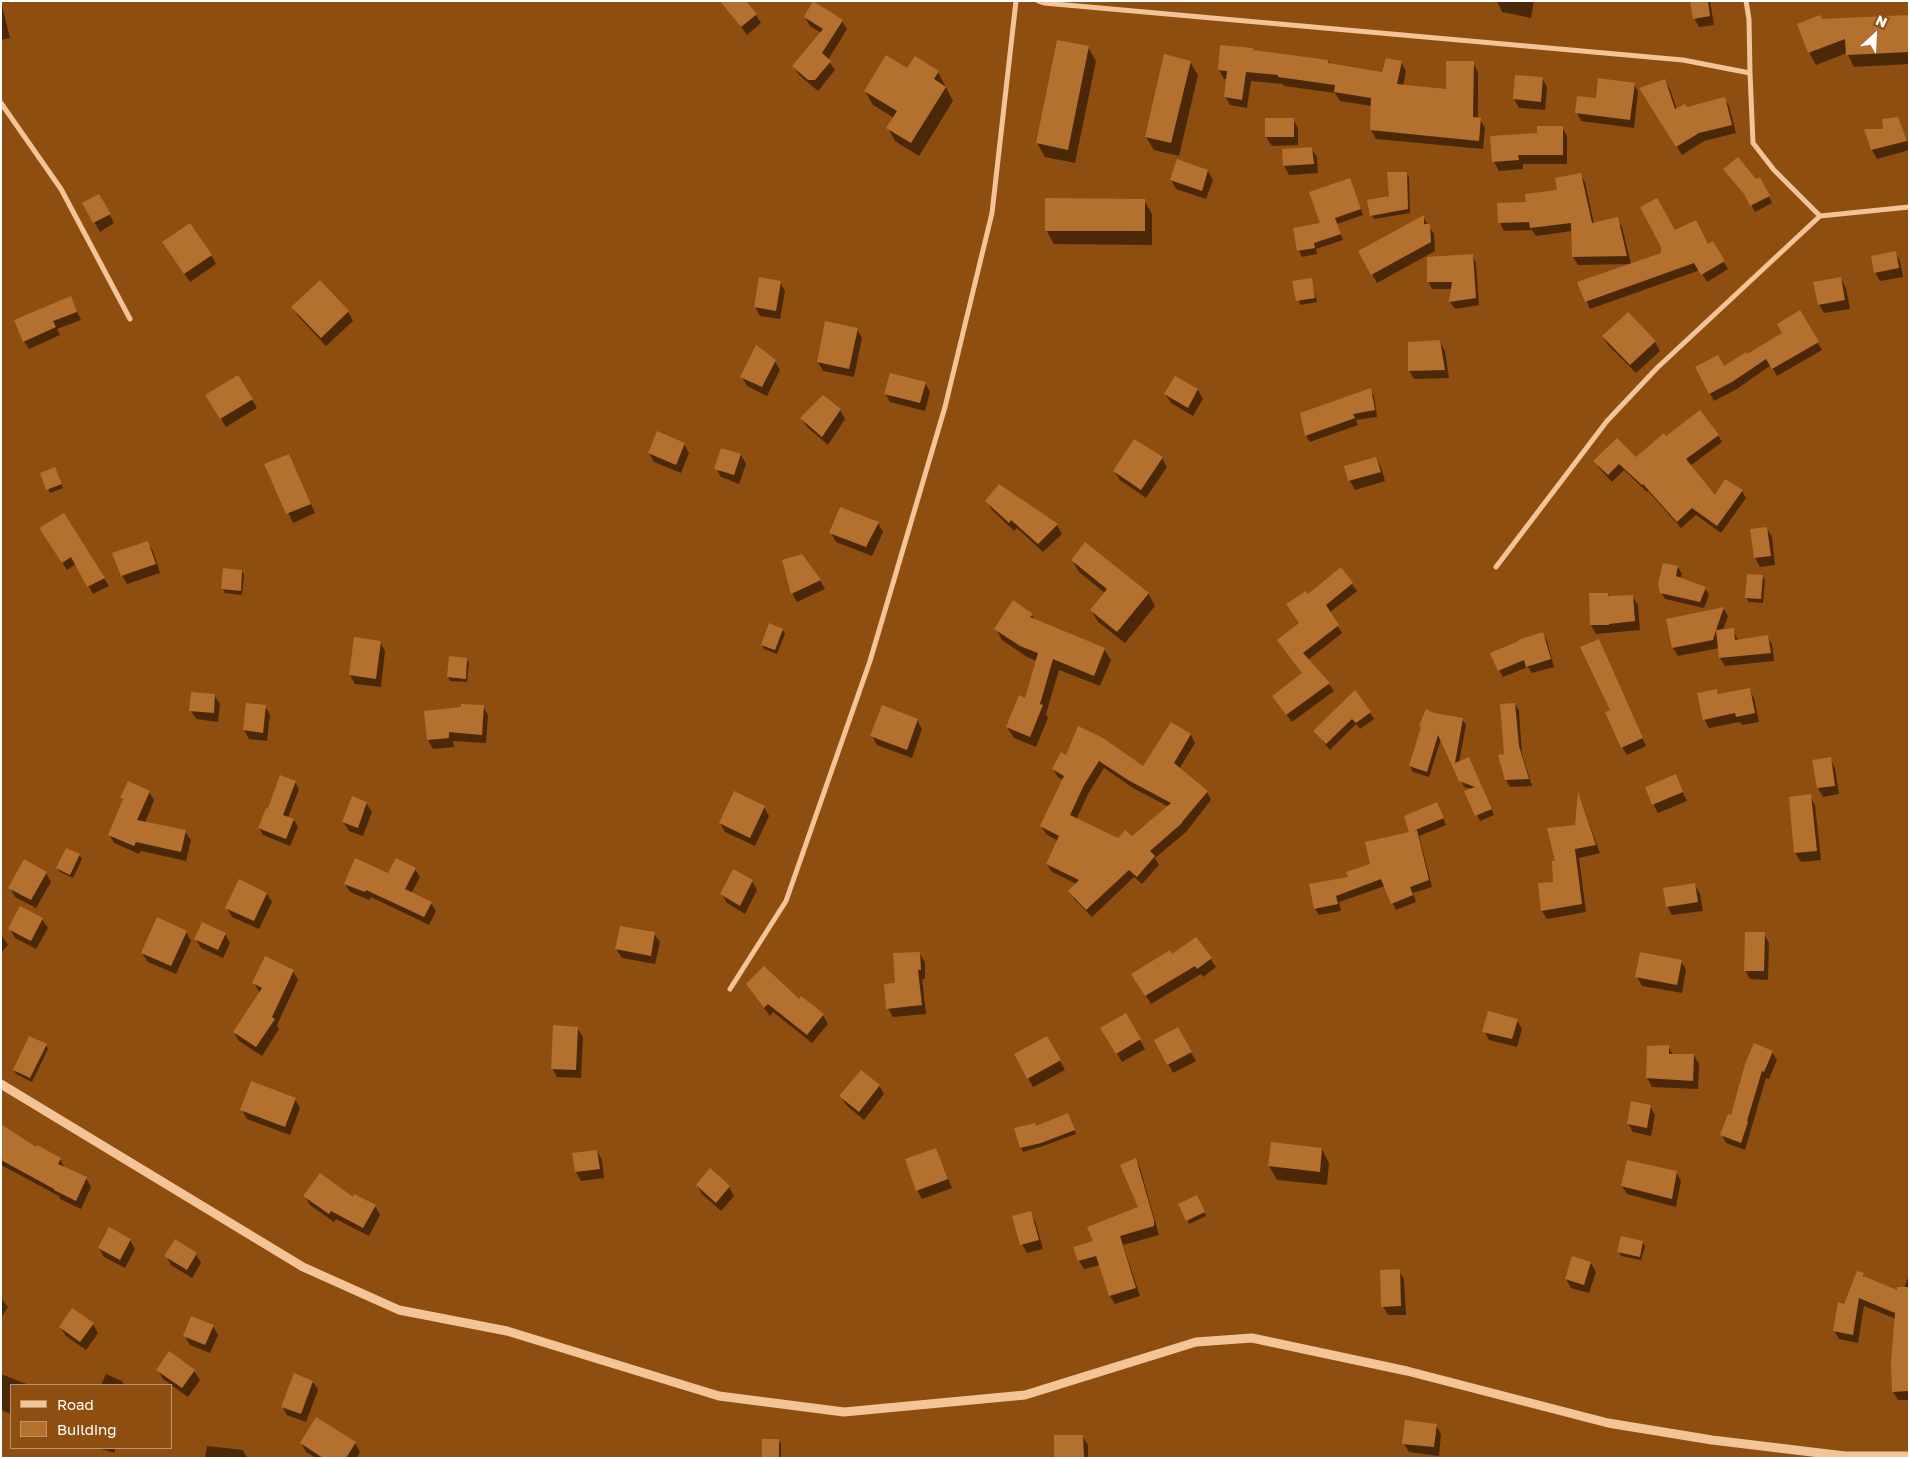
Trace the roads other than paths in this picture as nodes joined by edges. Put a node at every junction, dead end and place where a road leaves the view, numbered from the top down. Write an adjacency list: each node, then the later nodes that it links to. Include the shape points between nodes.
1 (1016, 1): 10 (street, via 992,213 945,407 870,661 786,901)
2 (1746, 1): 4 (street)
3 (1042, 2): 4 (street, via 1683,60)
4 (1750, 73): 7 (street, via 1754,143 1774,170)
5 (1, 103): 8 (street, via 61,189)
6 (1909, 206): 7 (street)
7 (1820, 216): 9 (street, via 1657,368 1607,421)
8 (130, 319)
9 (1496, 567)
10 (730, 989)
11 (1, 1084): 12 (street, via 303,1267 399,1310 507,1331 719,1396 844,1412 1025,1395 1196,1342 1252,1338 1407,1371 1608,1423 1845,1456)
12 (1909, 1456)

